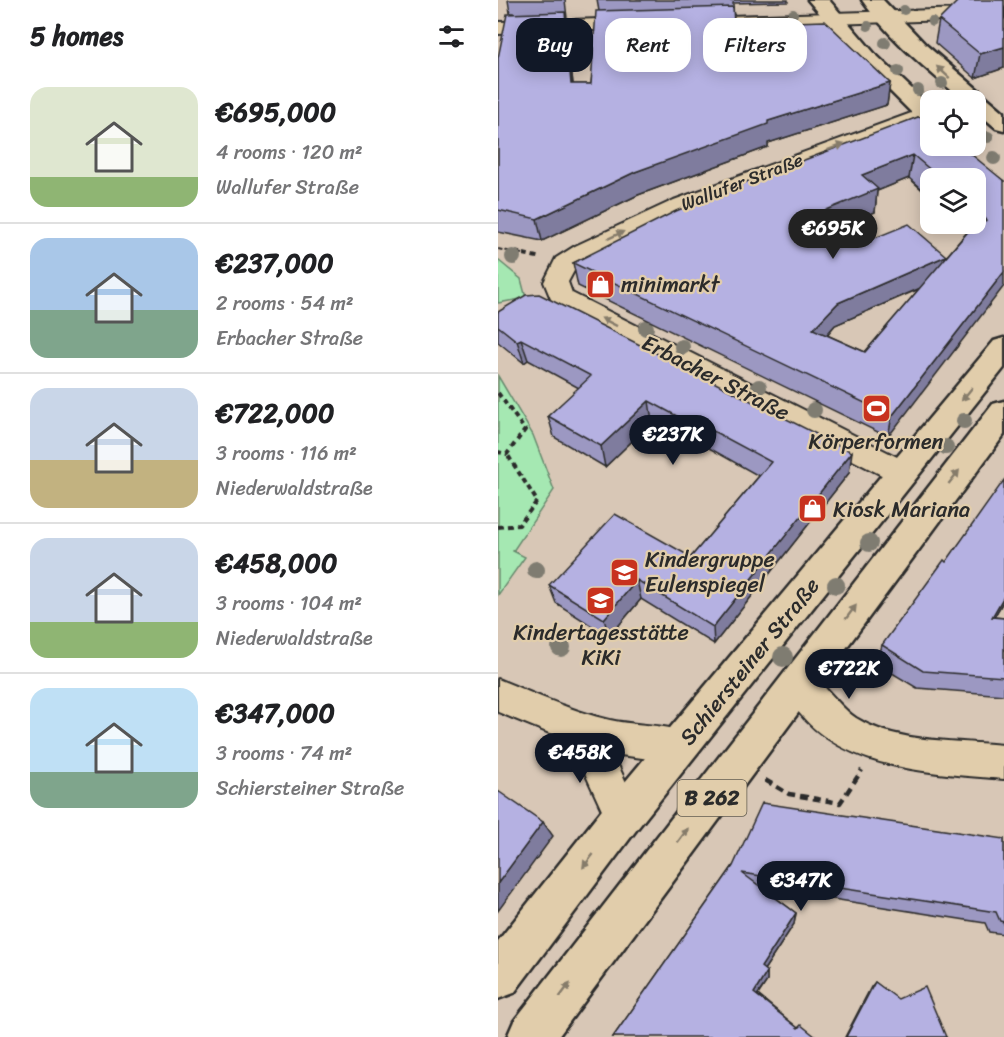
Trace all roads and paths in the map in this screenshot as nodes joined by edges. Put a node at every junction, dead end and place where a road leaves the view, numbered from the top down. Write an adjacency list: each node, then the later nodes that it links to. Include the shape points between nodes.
1 (818, 0): 5 (main road)
2 (872, 0): 4 (main road)
3 (1004, 13): 4 (street)
4 (886, 17): 5 (street); 11 (main road, one-way to 4)
5 (833, 19): 6 (street); 9 (main road)
6 (691, 23)
7 (605, 25): 8 (street)
8 (498, 28)
9 (920, 108)
10 (920, 119): 13 (street, Wallufer Straße, one-way to 10, via 682,204)
11 (1004, 123)
12 (498, 249): 13 (path)
13 (556, 262): 19 (street, Erbacher Straße, one-way to 13, via 562,298 556,282)
14 (1004, 348): 19 (main road, Schiersteiner Straße / B 262, one-way to 19)
15 (498, 393): 18 (path, via 525,430)
16 (1004, 412): 21 (main road, B 262, one-way to 16)
17 (498, 452): 18 (path)
18 (507, 454): 20 (path, via 537,501 519,525)
19 (903, 473): 24 (main road, Schiersteiner Straße / B 262)
20 (498, 527)
21 (798, 683): 25 (street, via 831,720 854,736); 30 (main road, B 262, one-way to 21)
22 (498, 695): 23 (street)
23 (577, 729): 24 (street, via 634,743); 28 (street, via 598,761)
24 (679, 746): 28 (main road, Schiersteiner Straße / B 262)
25 (879, 746): 26 (street); 27 (path, via 840,803 789,794)
26 (1004, 762)
27 (765, 779)
28 (623, 815): 29 (main road, Schiersteiner Straße / B 262, one-way to 29)
29 (498, 977)
30 (530, 1037)

